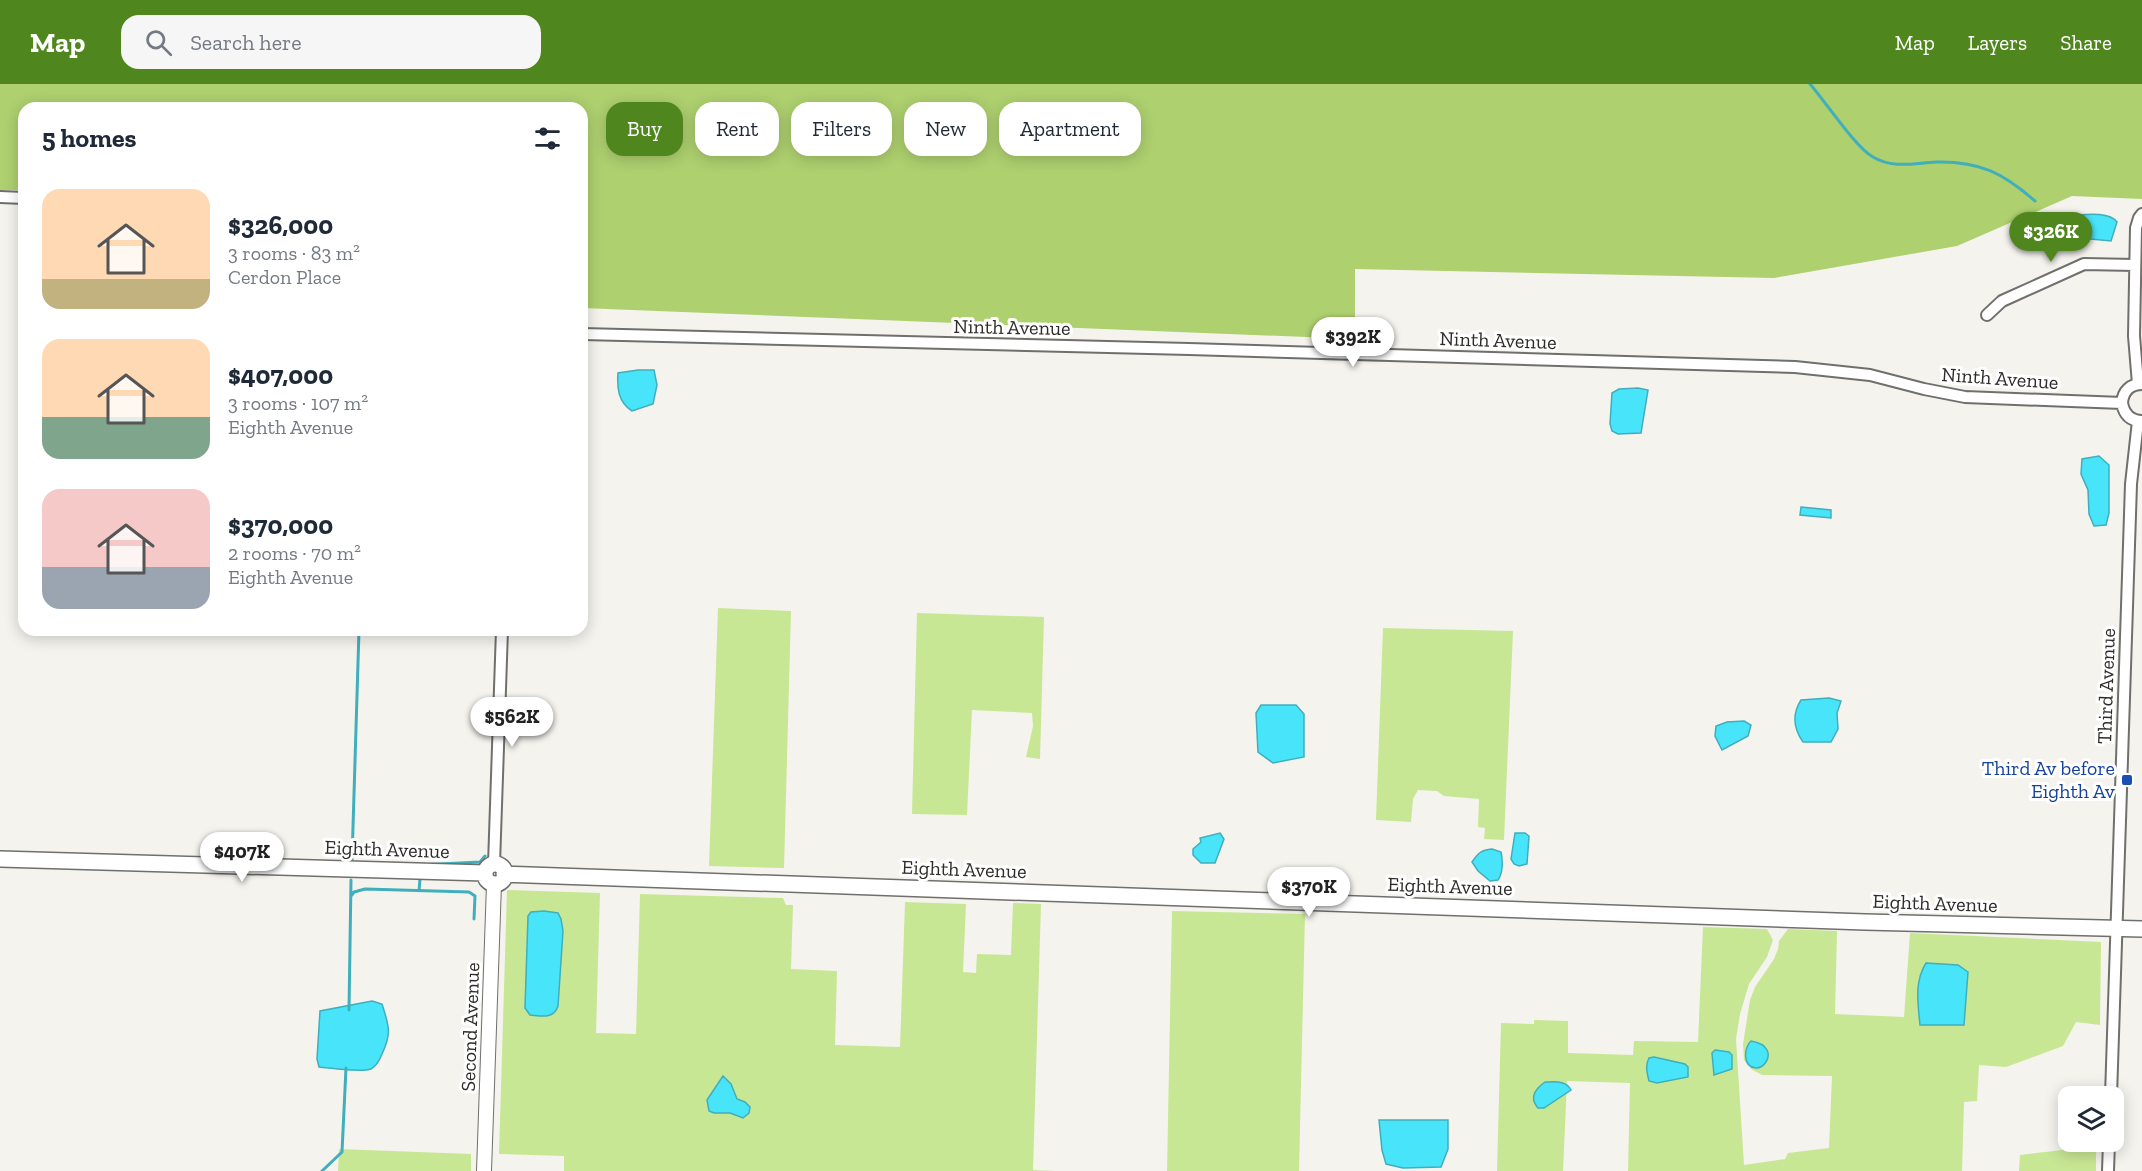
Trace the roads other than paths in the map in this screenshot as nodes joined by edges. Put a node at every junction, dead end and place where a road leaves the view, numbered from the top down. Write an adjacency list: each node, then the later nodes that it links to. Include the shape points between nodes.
1 (0, 197): 2 (street)
2 (18, 198)
3 (2142, 214): 4 (street, via 2136,228)
4 (2135, 265): 5 (street, via 2084,264 2002,301); 6 (street)
5 (1987, 315)
6 (2138, 324): 8 (street)
7 (588, 334): 9 (street, Ninth Avenue, via 1795,367 1870,375 1965,398)
8 (2140, 384): 9 (street, via 2126,390)
9 (2122, 403): 10 (street, via 2127,415)
10 (2140, 421): 14 (street, Third Avenue, via 2131,484)
11 (502, 636): 13 (street, Second Avenue)
12 (0, 859): 13 (main road, Eighth Avenue)
13 (494, 874): 14 (main road, Eighth Avenue); 18 (street, Second Avenue)
14 (2115, 928): 15 (main road, Eighth Avenue); 16 (street, Third Avenue)
15 (2142, 929)
16 (2110, 1086)
17 (2109, 1152): 19 (street)
18 (484, 1171)
19 (2108, 1171)

